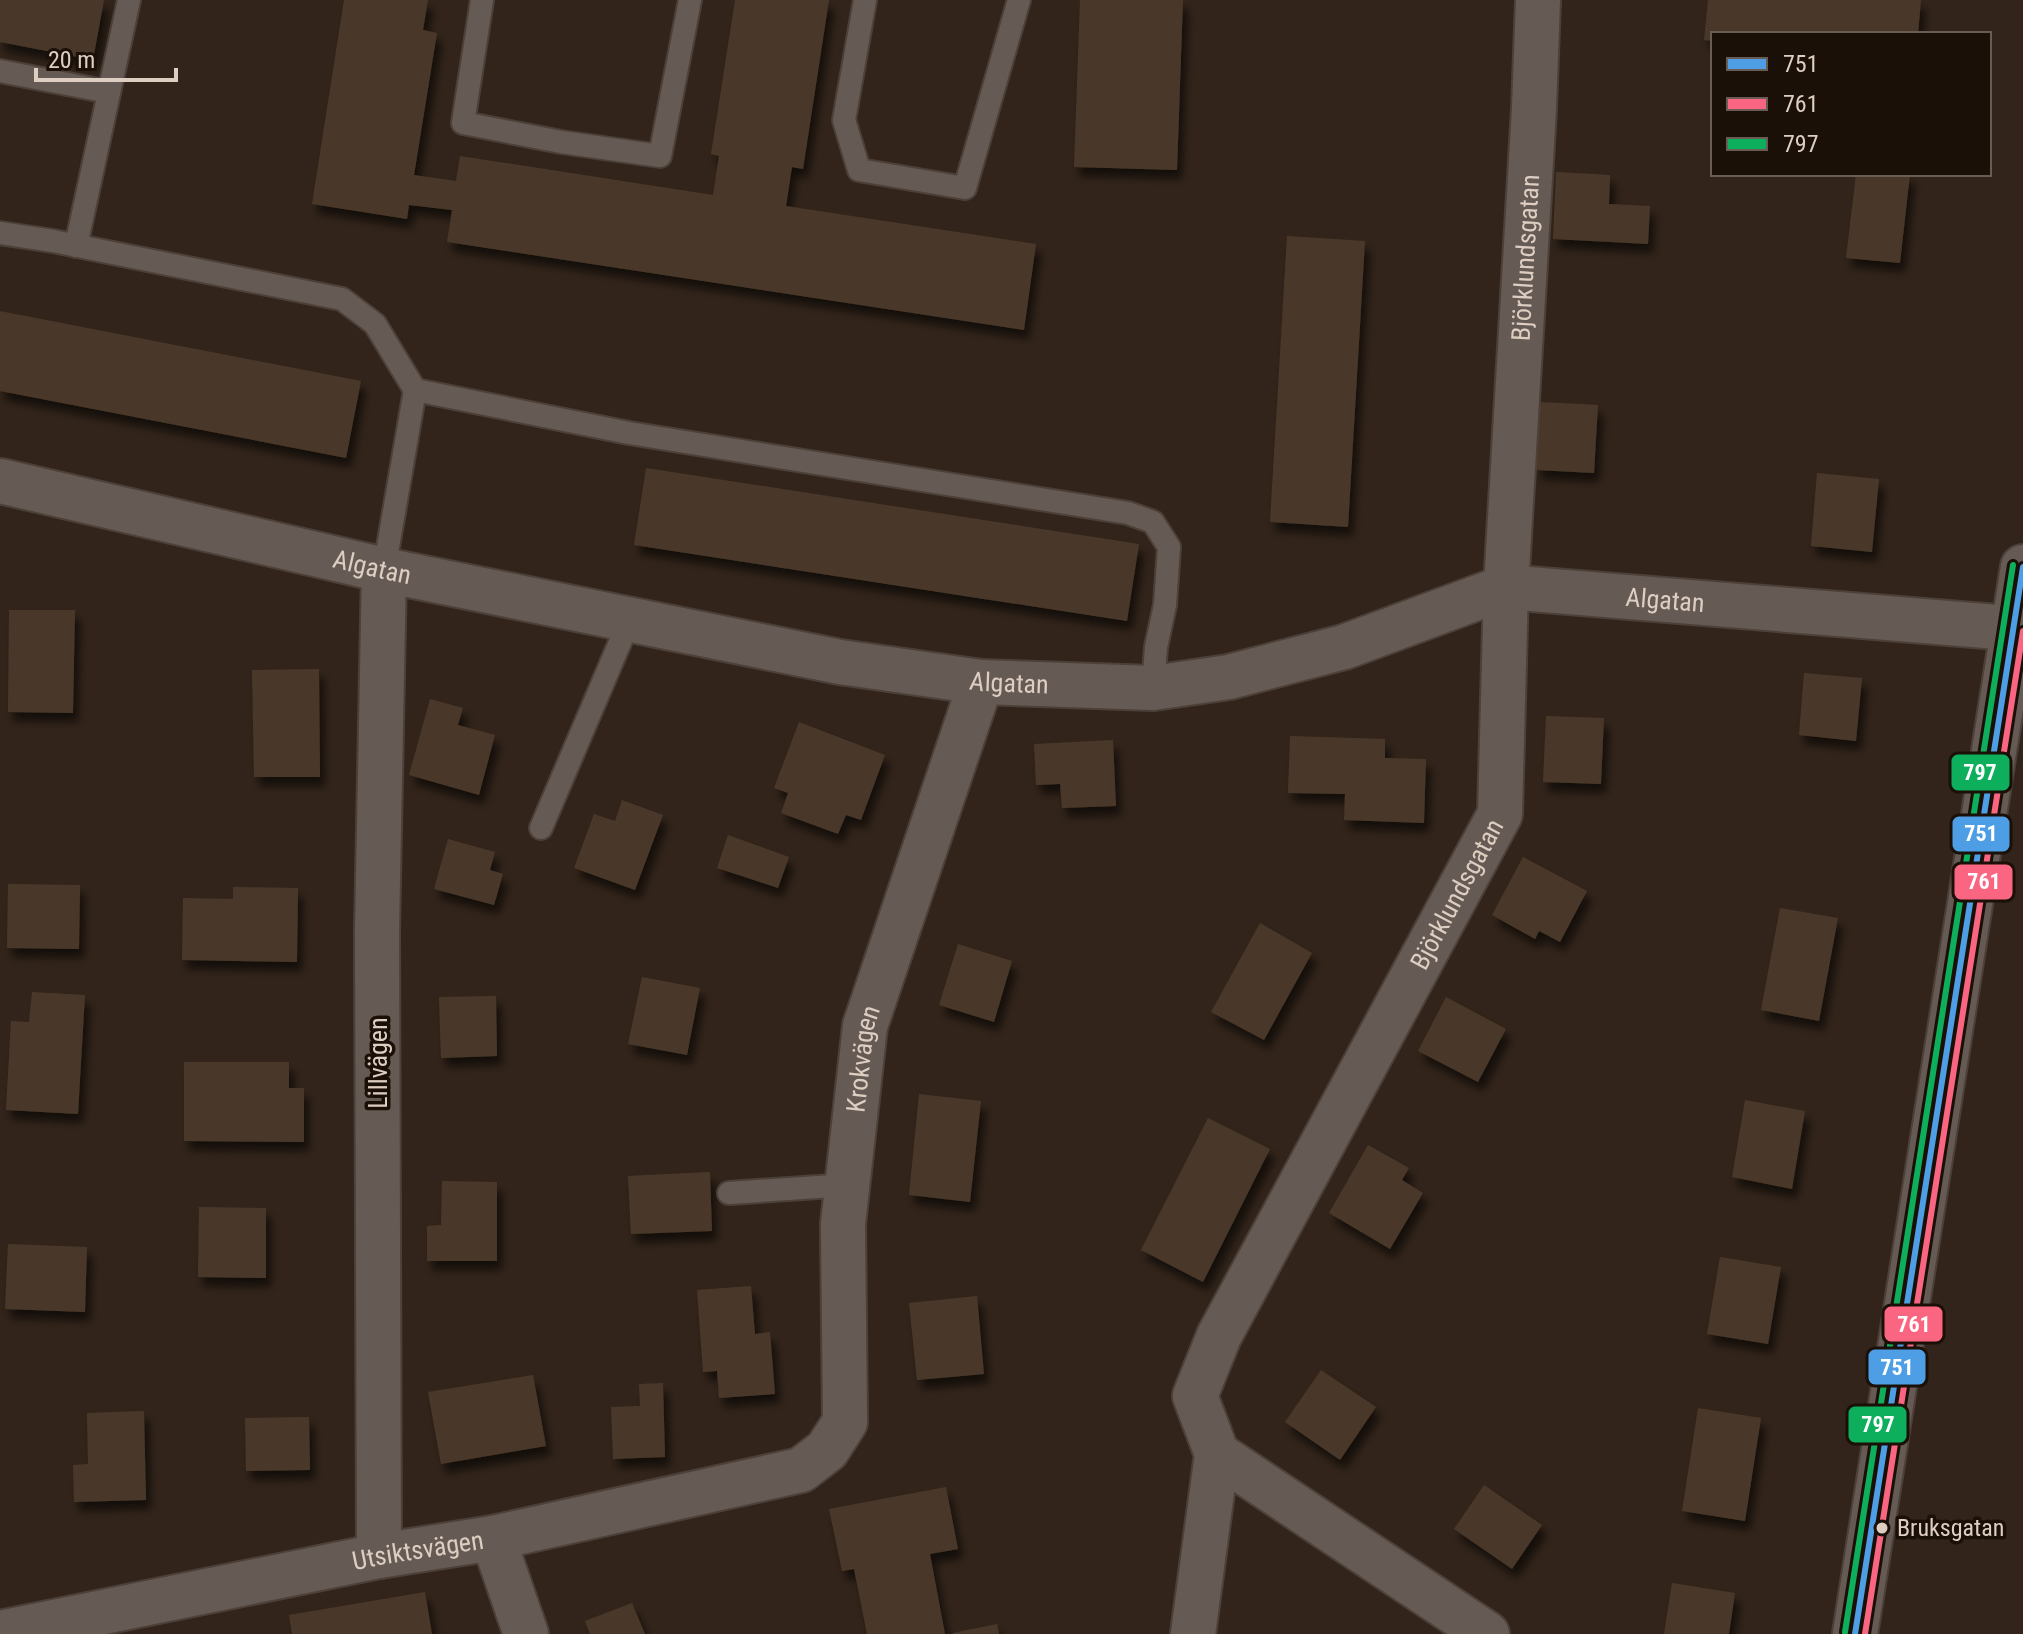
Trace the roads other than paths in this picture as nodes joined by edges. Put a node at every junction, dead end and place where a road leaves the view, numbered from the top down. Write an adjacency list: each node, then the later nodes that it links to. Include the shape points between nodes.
1 (129, 0): 8 (lane)
2 (482, 0): 3 (lane, via 463,123 660,156)
3 (690, 0)
4 (865, 0): 5 (lane, via 844,120 859,170 965,188)
5 (1019, 0)
6 (1538, 0): 15 (street, Björklundsgatan)
7 (0, 71): 8 (lane)
8 (109, 92): 10 (lane)
9 (0, 233): 10 (lane)
10 (76, 246): 11 (lane, via 342,299 375,324)
11 (415, 390): 14 (lane); 19 (lane, via 629,433 1128,513 1153,522 1169,547)
12 (0, 481): 14 (street, Algatan)
13 (2023, 567): 17 (street)
14 (384, 570): 16 (street, Algatan); 26 (street, Lillvägen, via 377,931)
15 (1506, 587): 17 (street, Algatan); 19 (street, Algatan, via 1344,647 1229,677); 24 (street, Björklundsgatan, via 1500,814 1219,1336 1195,1396)
16 (630, 619): 18 (street, Algatan, via 840,662); 20 (lane)
17 (2019, 629): 31 (street)
18 (981, 682): 19 (street, Algatan); 21 (street, Krokvägen, via 865,1026)
19 (1153, 688)
20 (541, 828)
21 (848, 1185): 22 (lane); 23 (street, Krokvägen, via 843,1224 845,1422)
22 (729, 1193)
23 (827, 1450): 25 (street, Utsiktsvägen, via 801,1470)
24 (1217, 1454): 29 (street, Björklundsgatan); 30 (street)
25 (493, 1538): 26 (street, Utsiktsvägen); 28 (street)
26 (379, 1556): 27 (street, Utsiktsvägen)
27 (0, 1633)
28 (526, 1634)
29 (1193, 1634)
30 (1487, 1634)
31 (1855, 1634)

